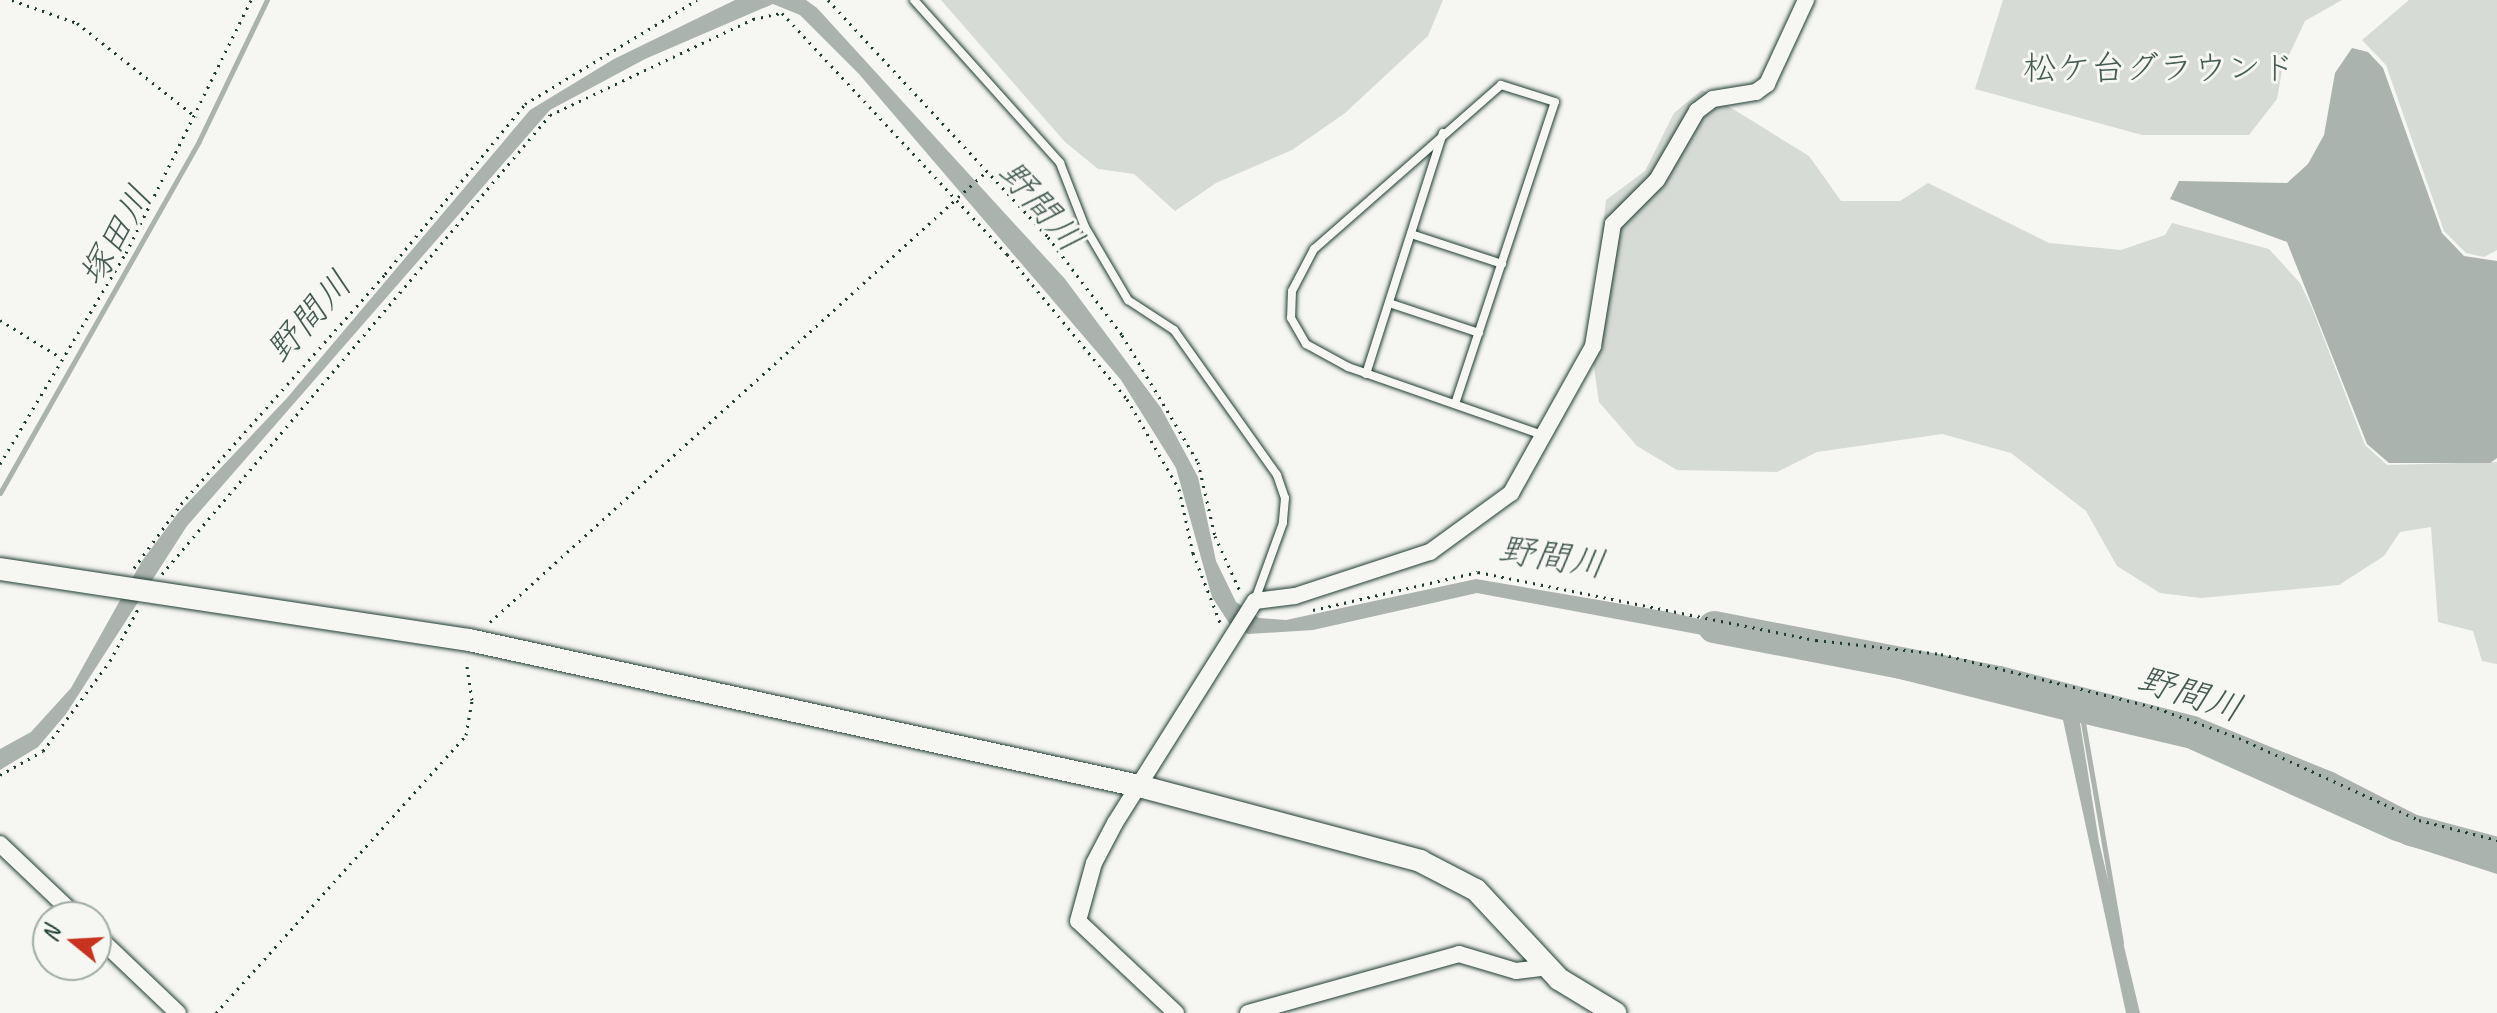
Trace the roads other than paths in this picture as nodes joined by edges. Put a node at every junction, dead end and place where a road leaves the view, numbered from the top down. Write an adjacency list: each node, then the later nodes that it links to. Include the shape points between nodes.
1 (914, 0): 12 (lane, via 1060,163 1085,227 1128,300 1174,330 1277,475 1285,498 1283,523)
2 (1806, 0): 10 (street, via 1767,84 1756,92 1713,99 1697,111 1657,180 1613,224 1593,346)
3 (1443, 132): 4 (lane); 5 (lane, via 1494,86 1555,102); 8 (lane, via 1314,249 1292,291 1291,318 1306,344)
4 (1411, 234): 5 (lane); 6 (lane)
5 (1502, 264): 7 (lane)
6 (1389, 303): 7 (lane); 8 (lane)
7 (1479, 333): 9 (lane)
8 (1366, 374): 9 (lane)
9 (1455, 404): 10 (lane)
10 (1547, 437): 12 (street, via 1511,493 1430,552 1295,596)
11 (0, 569): 13 (street, via 469,640)
12 (1255, 601): 13 (street)
13 (1139, 786): 17 (street, via 1452,874 1507,917); 19 (street, via 1094,863 1078,921)
14 (0, 844): 15 (street)
15 (60, 901)
16 (112, 950): 18 (street)
17 (1547, 967): 20 (street, via 1516,971 1459,954); 21 (street)
18 (178, 1013)
19 (1176, 1013)
20 (1248, 1013)
21 (1615, 1013)

